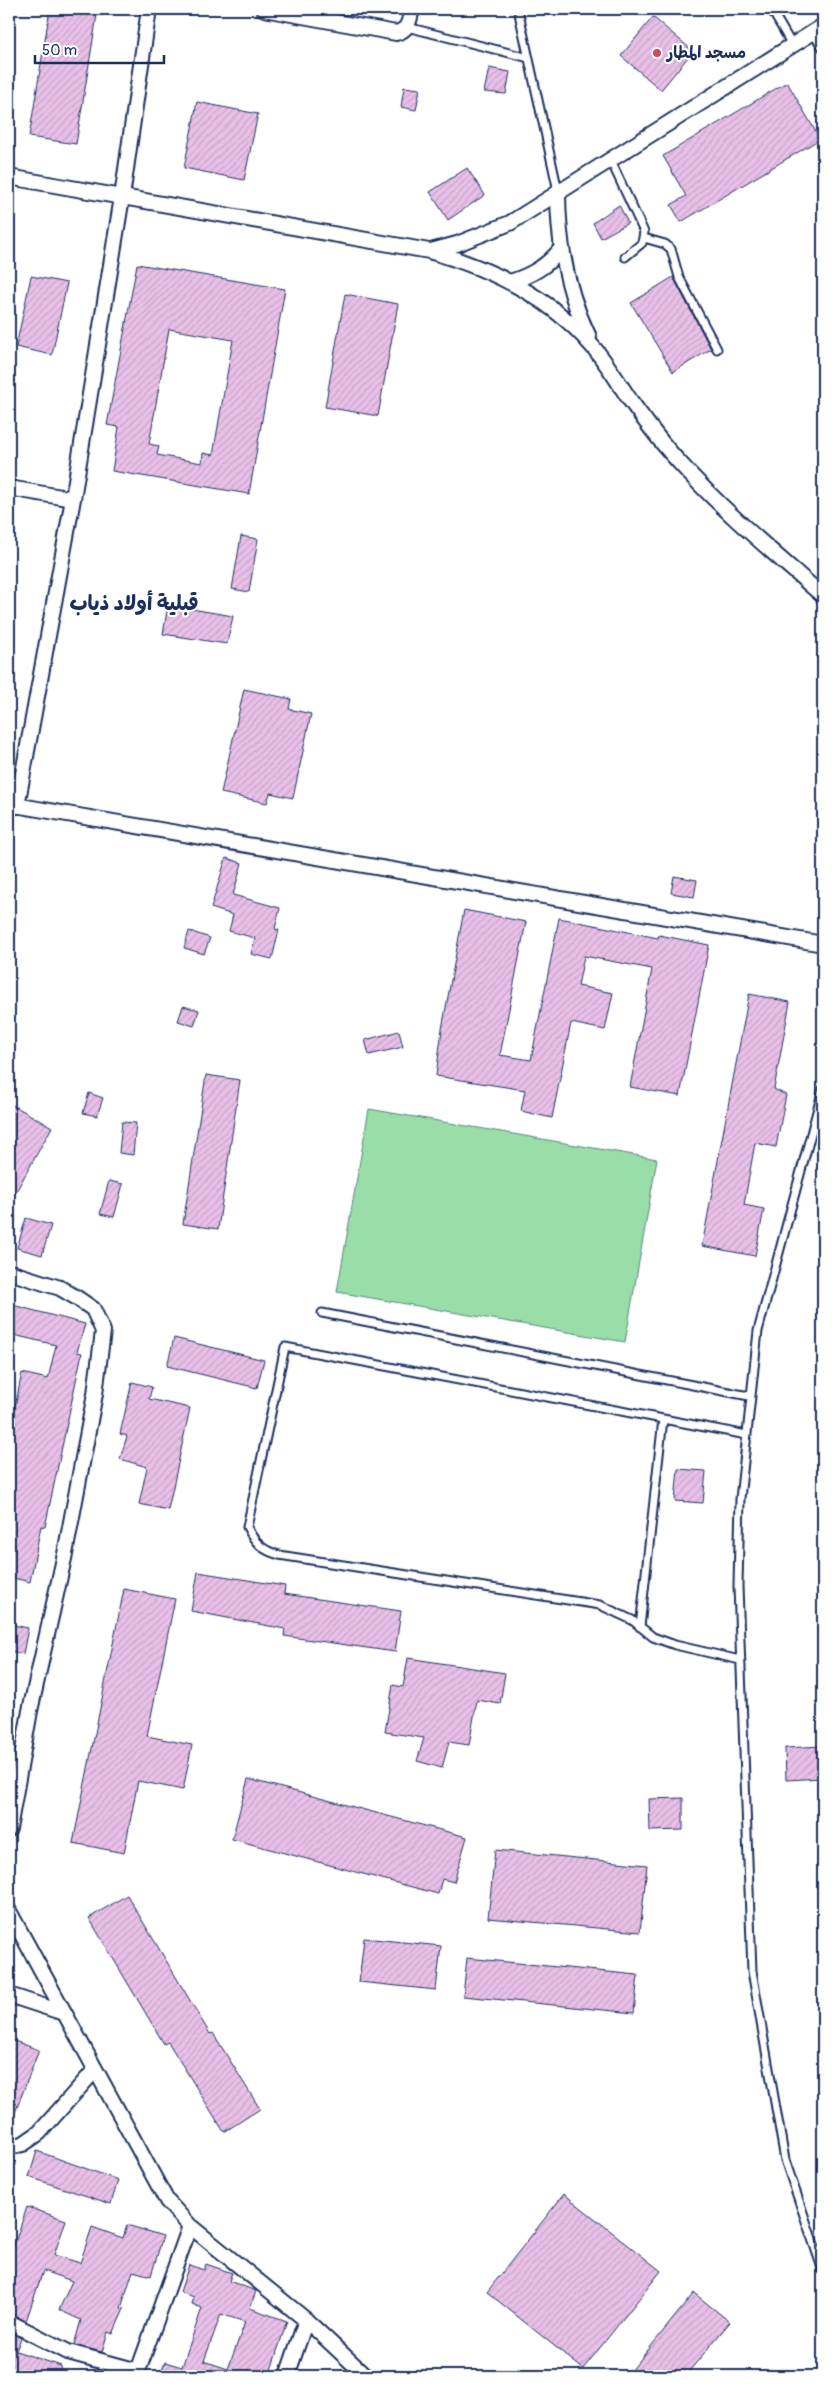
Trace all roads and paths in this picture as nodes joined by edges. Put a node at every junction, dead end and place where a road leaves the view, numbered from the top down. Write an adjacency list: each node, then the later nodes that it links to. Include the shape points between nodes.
1 (149, 9): 14 (street)
2 (264, 9): 6 (street, via 396,33)
3 (412, 9): 6 (street)
4 (518, 9): 10 (lane)
5 (771, 9): 8 (lane)
6 (407, 27): 10 (lane)
7 (818, 29): 8 (street); 9 (lane)
8 (792, 45): 11 (street)
9 (823, 47)
10 (529, 58): 13 (lane)
11 (610, 159): 13 (street); 15 (lane, via 643,227)
12 (9, 177): 14 (street)
13 (558, 191): 16 (street); 17 (street, via 510,223 475,238)
14 (122, 197): 17 (street); 23 (street)
15 (644, 238): 18 (lane); 21 (lane, via 671,249 679,277)
16 (561, 249): 19 (street, via 544,267); 20 (street, via 573,299)
17 (429, 251): 19 (street, via 484,269)
18 (625, 257)
19 (510, 282): 20 (street, via 554,310)
20 (593, 346): 24 (street, via 645,420 694,479)
21 (716, 349)
22 (9, 488): 23 (street)
23 (73, 499): 25 (street)
24 (823, 596)
25 (13, 805): 26 (street)
26 (823, 944)
27 (823, 1088): 30 (lane, via 758,1331)
28 (9, 1272): 35 (street, via 60,1288 77,1298 94,1309 103,1332 95,1394 65,1554 30,1711)
29 (322, 1313): 30 (lane)
30 (750, 1396): 32 (lane)
31 (663, 1419): 32 (lane); 33 (lane); 33 (lane, via 285,1347 247,1527 253,1540 265,1551 279,1555 600,1604)
32 (747, 1435): 34 (lane, via 740,1499)
33 (640, 1627): 34 (lane, via 653,1637 675,1645)
34 (740, 1660): 42 (lane, via 752,1971 785,2160)
35 (9, 1829)
36 (9, 1911): 38 (street)
37 (9, 1995): 38 (street)
38 (64, 2013): 39 (street)
39 (95, 2070): 40 (street, via 39,2132 23,2144); 41 (street, via 167,2201)
40 (9, 2147)
41 (190, 2226): 43 (street); 44 (street, via 138,2370 68,2352)
42 (823, 2272)
43 (306, 2320): 45 (street); 46 (street)
44 (9, 2322)
45 (287, 2376)
46 (366, 2376)

